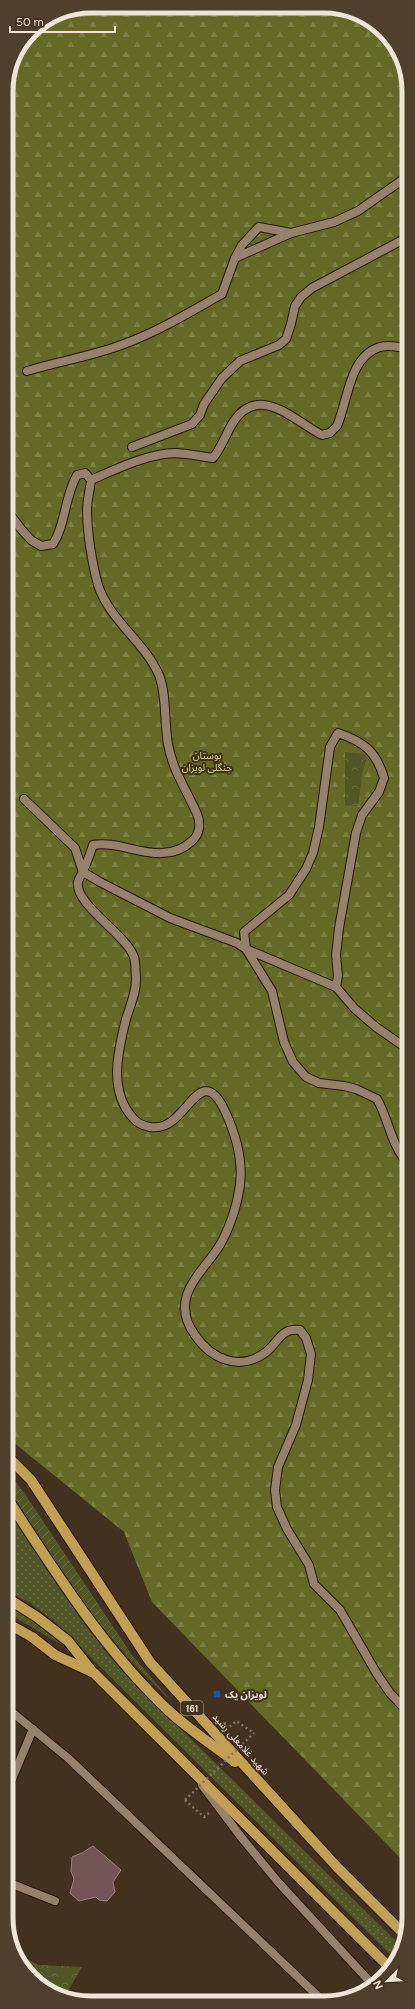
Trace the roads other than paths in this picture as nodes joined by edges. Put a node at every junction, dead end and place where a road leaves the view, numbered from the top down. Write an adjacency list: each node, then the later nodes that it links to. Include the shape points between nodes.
1 (402, 180): 2 (street, via 358,211 334,222)
2 (291, 233): 4 (street); 4 (street, via 260,227 242,244)
3 (402, 240): 7 (street, via 312,288 300,297 286,339 240,361 222,378 192,424)
4 (235, 258): 6 (street, via 222,294 169,324 95,354)
5 (402, 349): 8 (street, via 381,347 362,360 356,368 337,426 330,433 322,435 279,408 255,405 235,419 213,458 164,454 131,463)
6 (27, 371)
7 (132, 447)
8 (91, 480): 9 (street, via 86,473 77,475 70,488 58,536 53,544 41,546 31,540); 11 (street, via 87,509 88,527 98,584 108,607 146,652 159,675 164,698 168,745 175,768 199,818 200,831 193,841 172,851 142,852 102,843 93,845)
9 (13, 518)
10 (24, 799): 11 (street, via 75,848)
11 (83, 872): 12 (street, via 170,918 237,943); 21 (street, via 78,882 80,893 124,941 134,957 136,980 116,1066 118,1087 125,1106 134,1119 145,1126 159,1128 172,1122 192,1098 202,1092 211,1092 226,1112 240,1159 242,1175 238,1197 219,1246 194,1278 188,1290 185,1302 186,1319 203,1346 216,1357 230,1362 244,1362 257,1358 268,1351 284,1333 292,1329 300,1330 306,1338 311,1354 308,1380 296,1425 278,1467 275,1490 277,1506 287,1529 309,1565 314,1584 340,1610 377,1674)
12 (246, 949): 13 (street); 13 (street, via 244,932 289,895 306,869 319,827 330,747 338,733 353,738 366,746 379,761 384,778 379,792 362,815 356,833 339,928); 15 (street, via 272,990 284,1042 293,1062 306,1077 319,1083 356,1089 376,1099)
13 (336, 987): 14 (street, via 360,1014)
14 (402, 1045)
15 (402, 1155)
16 (13, 1462): 26 (main road, شهید غلامعلی رشید / 161, via 31,1480 150,1662)
17 (13, 1507): 26 (main road, via 82,1612 131,1671 171,1712)
18 (13, 1602): 20 (main road, via 68,1641)
19 (13, 1626): 20 (main road, via 56,1655)
20 (94, 1673): 24 (main road)
21 (402, 1705)
22 (13, 1713): 23 (street)
23 (32, 1729): 25 (street); 32 (street, via 68,1758)
24 (190, 1770): 30 (main road); 31 (street, via 264,1864)
25 (13, 1776)
26 (257, 1780): 29 (main road, شهید غلامعلی رشید / 161, via 337,1867)
27 (13, 1884): 28 (street)
28 (55, 1901)
29 (401, 1931)
30 (383, 1961)
31 (367, 1978)
32 (318, 1996)

